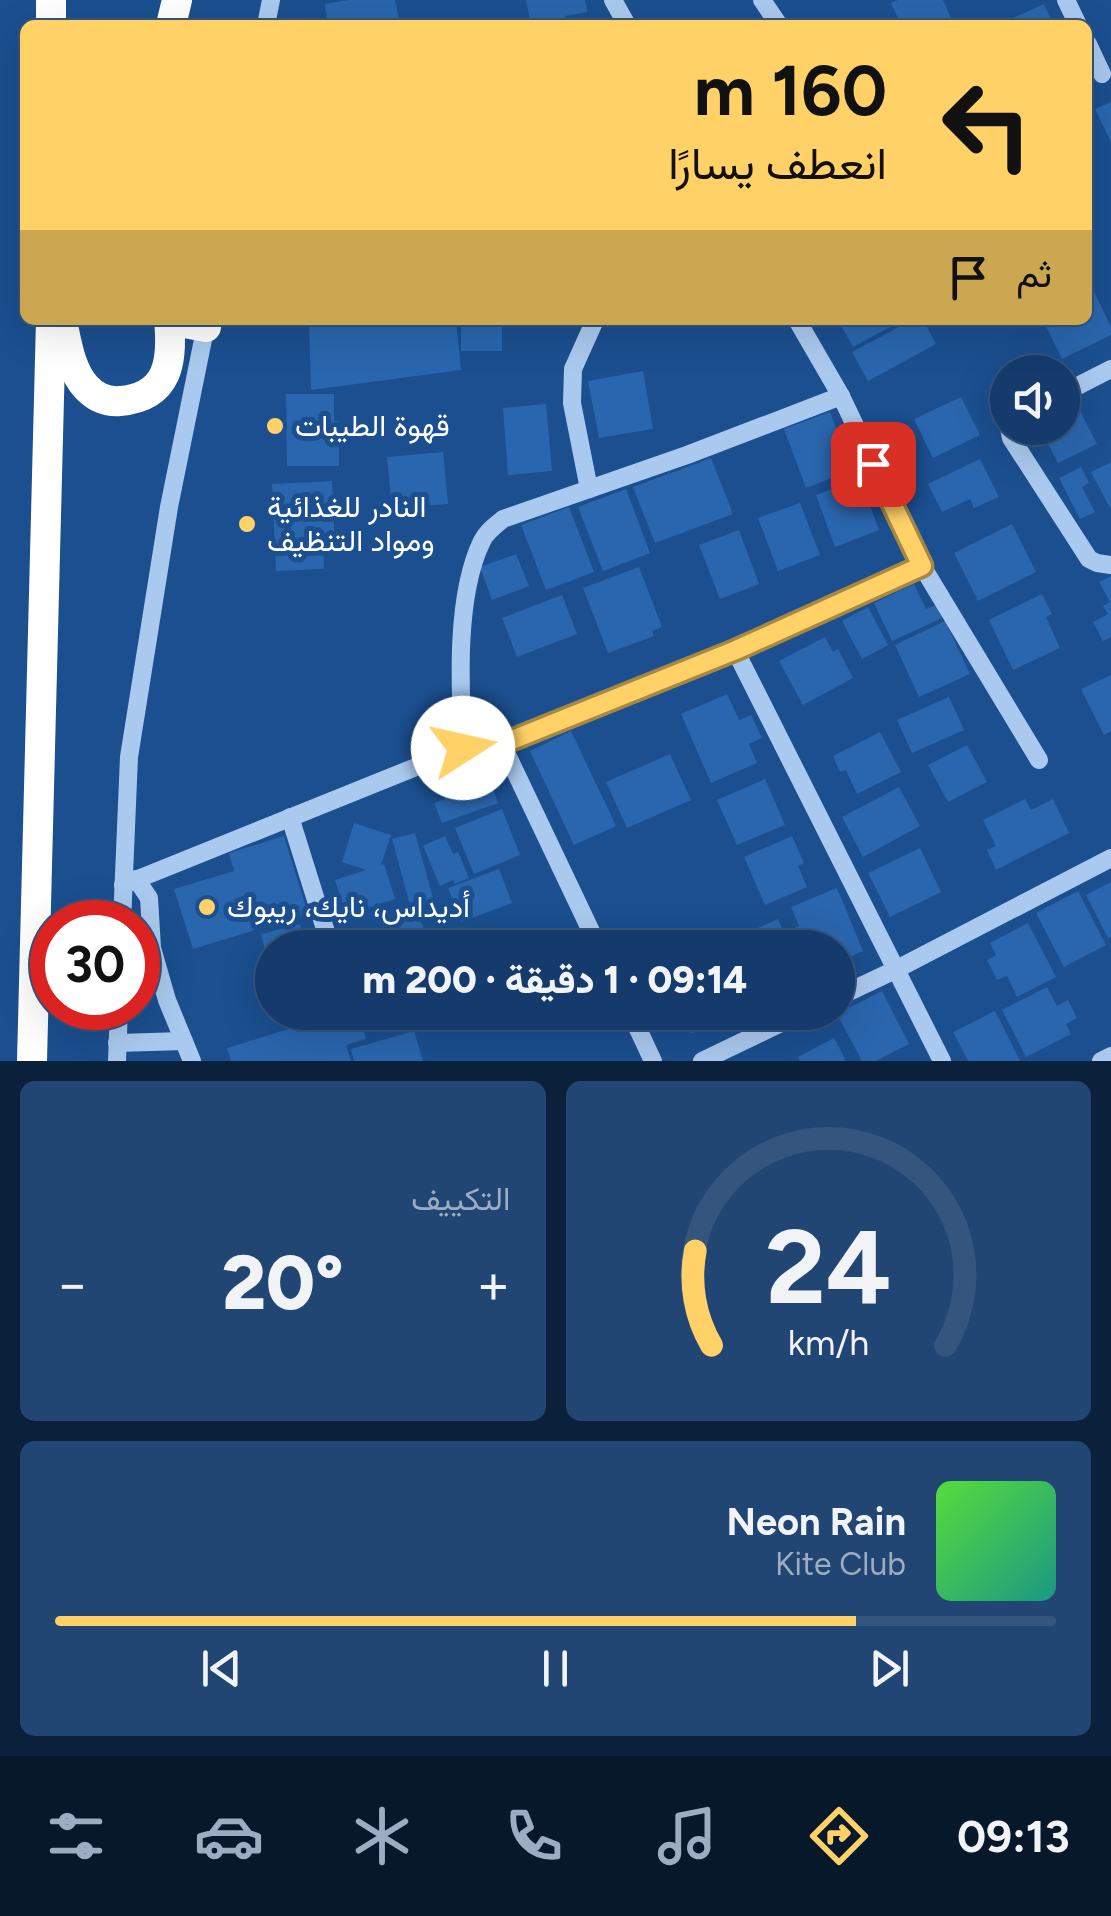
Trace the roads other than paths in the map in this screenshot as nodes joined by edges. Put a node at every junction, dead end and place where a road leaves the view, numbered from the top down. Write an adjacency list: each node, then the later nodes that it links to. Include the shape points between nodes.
1 (51, 325): 31 (highway)
2 (63, 325): 3 (highway, via 78,376 109,402 137,400 156,388 172,348)
3 (170, 325)
4 (206, 325): 20 (street, via 130,757)
5 (593, 325): 11 (street, via 573,369 572,403)
6 (800, 325): 9 (street)
7 (1111, 370): 8 (street)
8 (1080, 385)
9 (840, 396): 11 (street); 13 (street)
10 (1016, 445): 12 (street, via 1089,559)
11 (589, 488): 16 (street, via 503,519 483,537 473,565 459,674)
12 (1111, 565)
13 (922, 566): 14 (street); 17 (street)
14 (736, 650): 15 (street); 24 (street)
15 (502, 744): 16 (street); 23 (street)
16 (463, 748): 18 (street)
17 (1038, 760)
18 (290, 817): 20 (street); 22 (street)
19 (1111, 858): 24 (street)
20 (130, 882): 21 (street); 28 (street, via 149,898 152,948)
21 (126, 900)
22 (325, 930)
23 (590, 930)
24 (895, 970): 25 (street); 35 (street)
25 (855, 989)
26 (638, 1030): 33 (street)
27 (767, 1030): 34 (street)
28 (184, 1040): 29 (street); 32 (street)
29 (117, 1052)
30 (1111, 1056): 36 (street)
31 (32, 1061)
32 (192, 1061)
33 (653, 1061)
34 (702, 1061)
35 (942, 1061)
36 (1101, 1061)

